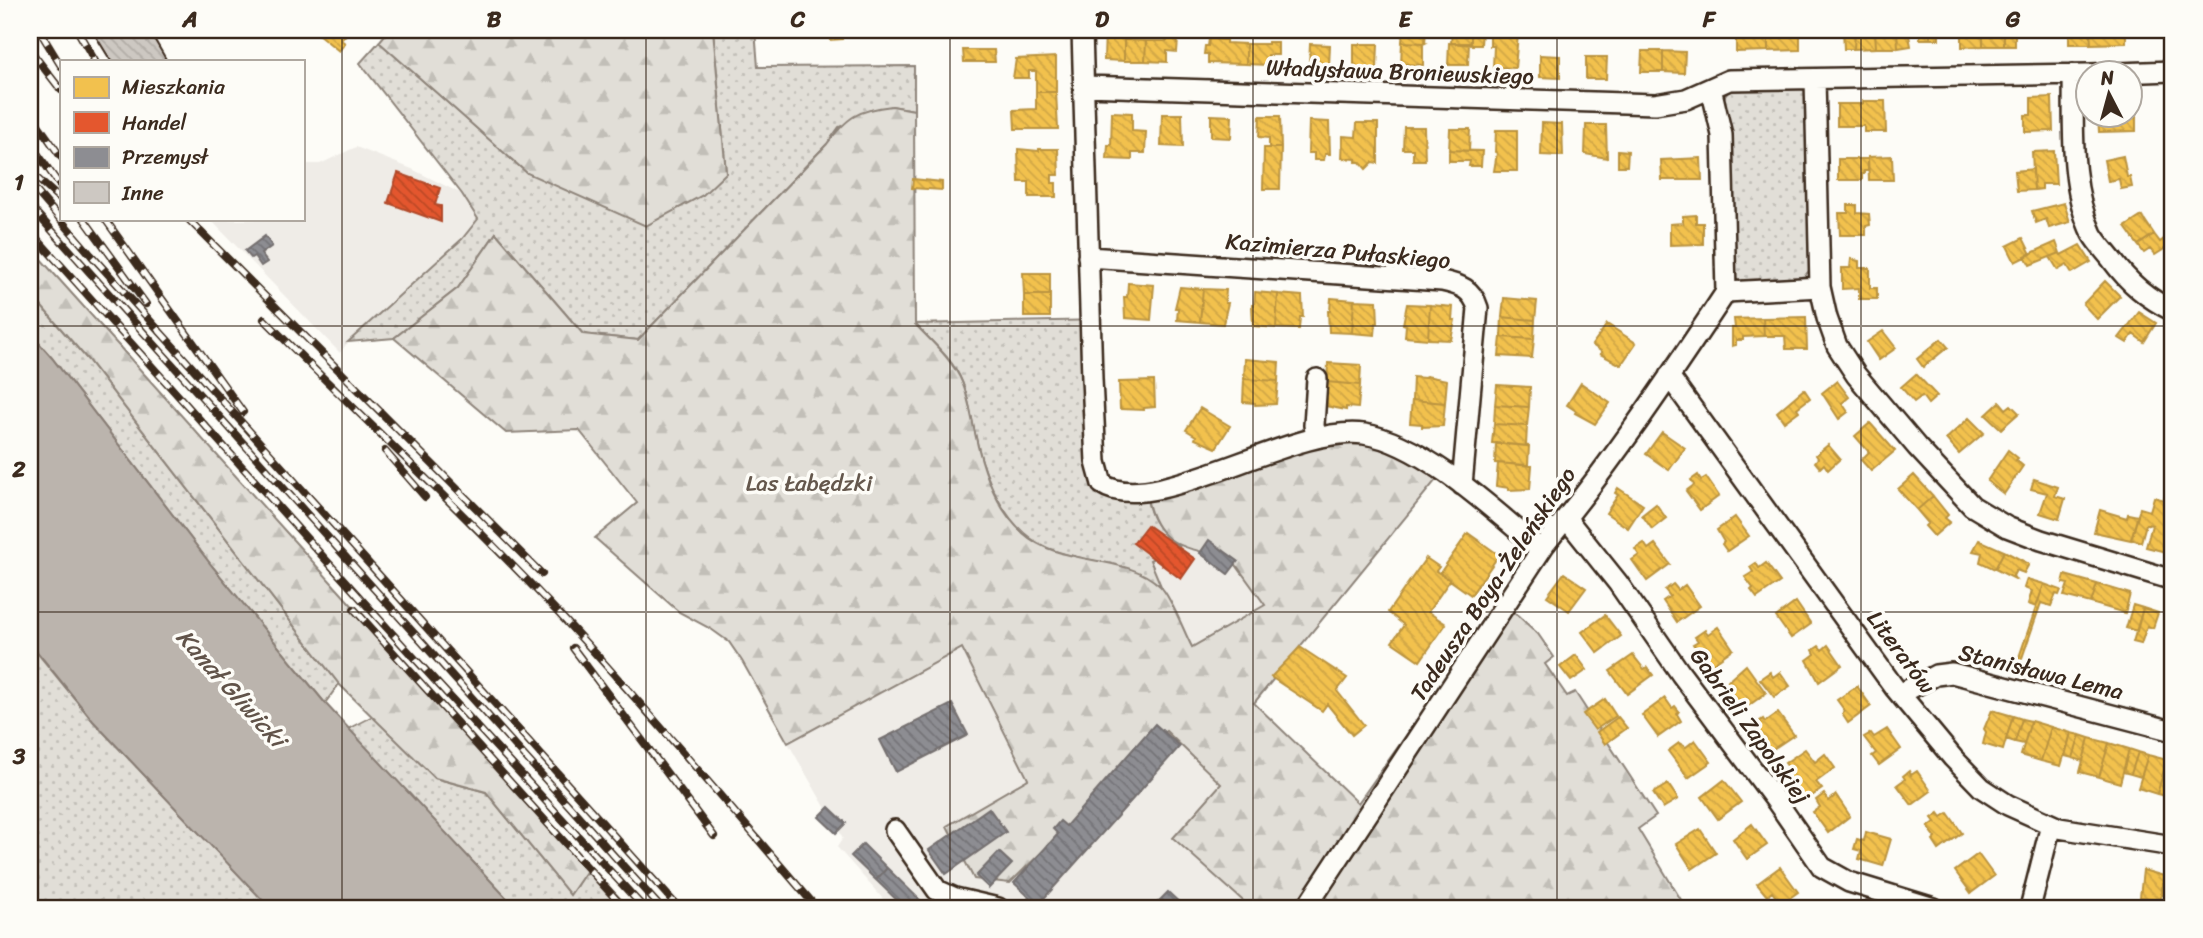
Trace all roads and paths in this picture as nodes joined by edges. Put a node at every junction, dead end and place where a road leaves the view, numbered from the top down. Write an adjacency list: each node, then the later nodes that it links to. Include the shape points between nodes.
1 (1082, 30): 6 (street)
2 (2173, 71): 3 (street, Władysława Broniewskiego)
3 (2144, 72)
4 (2074, 74): 5 (street, Władysława Broniewskiego)
5 (1815, 79): 7 (street, Władysława Broniewskiego, via 1729,80); 10 (street)
6 (1084, 86): 7 (street, Władysława Broniewskiego, via 1655,104 1686,99); 9 (street)
7 (1711, 88): 11 (street, via 1723,135)
8 (2077, 130): 12 (street, via 2079,190 2093,234 2120,271 2150,300)
9 (1088, 257): 15 (street, via 1096,462 1102,484 1122,493 1155,491); 16 (street, Kazimierza Pułaskiego, via 1443,281 1469,291 1478,308)
10 (1820, 286): 11 (street); 19 (street, via 1837,346 1856,375 1972,506 2007,527 2042,540)
11 (1726, 292): 13 (street, Tadeusza Boya-Żeleńskiego)
12 (2173, 311)
13 (1670, 376): 17 (street, Tadeusza Boya-Żeleńskiego); 20 (street, Literatów)
14 (1317, 379): 15 (street)
15 (1316, 438): 16 (street, via 1363,433 1387,439)
16 (1462, 485): 18 (street)
17 (1566, 518): 18 (street, Tadeusza Boya-Żeleńskiego); 27 (street, Gabrieli Zapolskiej, via 1822,867 1849,882)
18 (1541, 550): 26 (street, Tadeusza Boya-Żeleńskiego)
19 (2173, 580)
20 (1900, 694): 21 (street, Stanisława Lema, via 1936,675 1952,673); 22 (street, Literatów, via 1982,788)
21 (2173, 731)
22 (2051, 825): 24 (street, Literatów); 28 (street)
23 (895, 830): 25 (street, via 937,890)
24 (2173, 846)
25 (999, 908)
26 (1306, 908)
27 (1934, 908)
28 (2030, 908)

